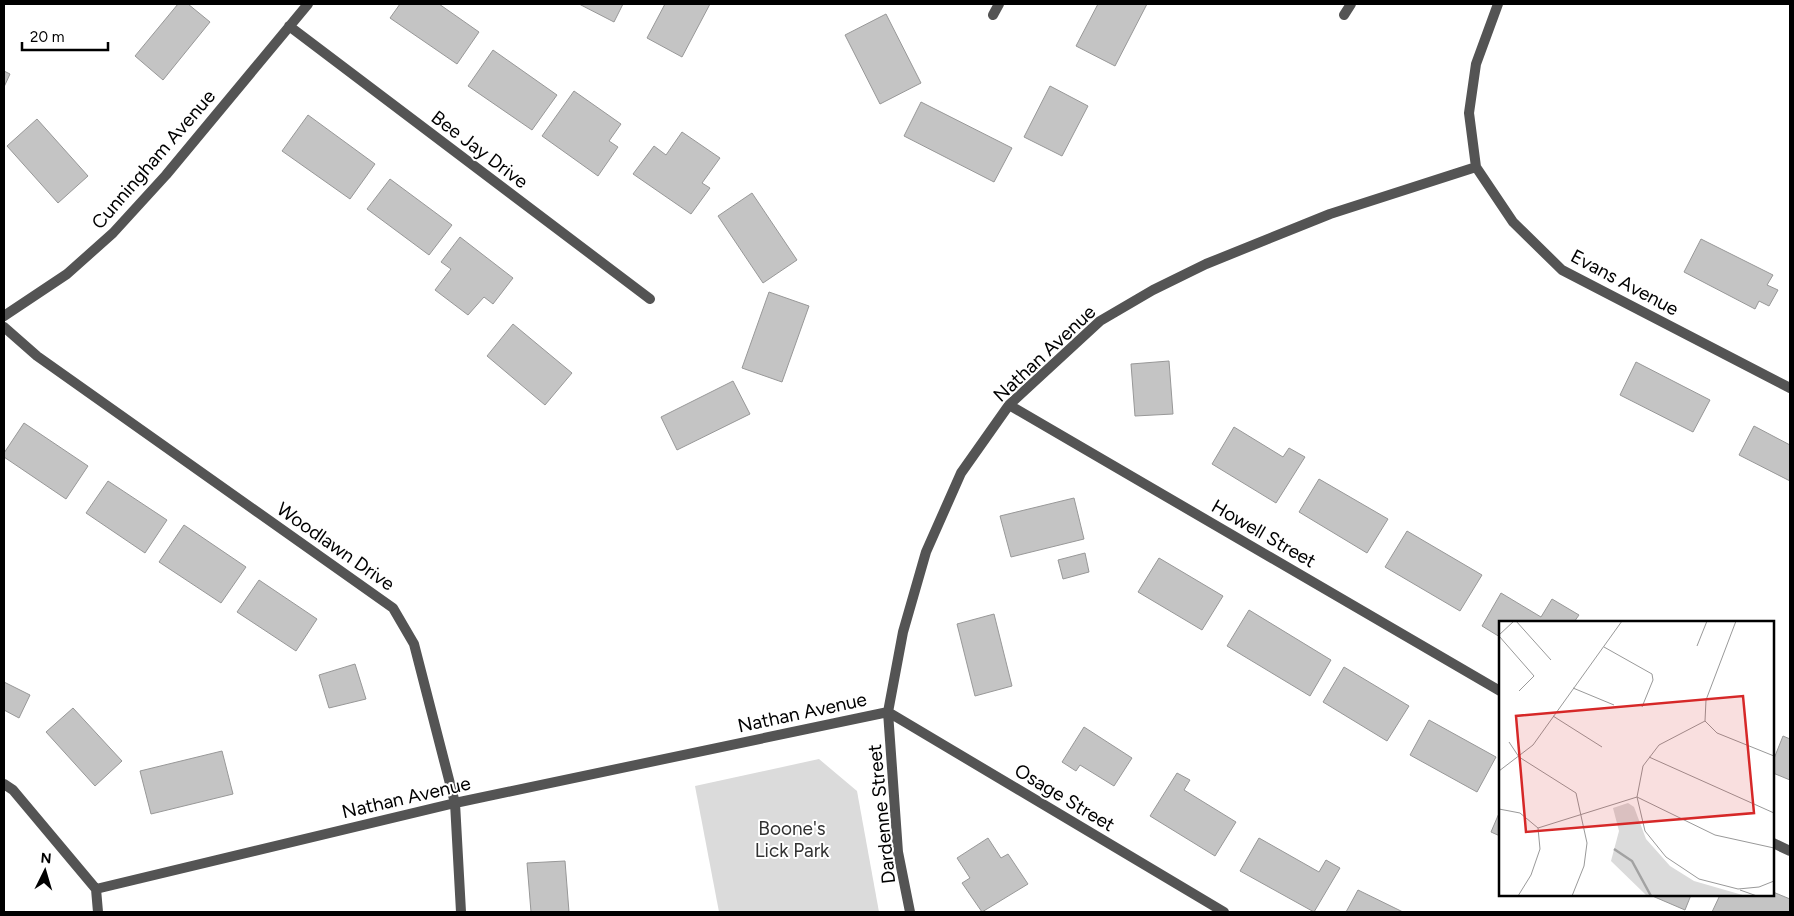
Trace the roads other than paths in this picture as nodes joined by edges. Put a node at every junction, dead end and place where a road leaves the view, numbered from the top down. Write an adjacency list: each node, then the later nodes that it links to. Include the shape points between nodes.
1 (308, 4): 7 (street, Cunningham Avenue)
2 (999, 4): 6 (street)
3 (1351, 4): 5 (street)
4 (1498, 4): 8 (street, via 1474,74 1469,113)
5 (1344, 15)
6 (993, 16)
7 (289, 26): 9 (street, Bee Jay Drive); 10 (street, Cunningham Avenue, via 166,175 113,233 67,274)
8 (1476, 167): 12 (street, Evans Avenue, via 1513,222 1562,270); 13 (street, Nathan Avenue, via 1321,217 1206,264 1153,290 1100,321)
9 (650, 299)
10 (4, 316)
11 (4, 326): 17 (street, Woodlawn Drive, via 38,356 393,608 414,644)
12 (1790, 388)
13 (1009, 405): 14 (street, Howell Street); 15 (street, Nathan Avenue, via 961,473 926,552 903,632)
14 (1499, 690)
15 (888, 712): 17 (street, Nathan Avenue); 23 (street, Dardenne Street, via 898,852); 24 (street, Osage Street)
16 (4, 784): 20 (street, via 13,790)
17 (455, 803): 20 (street, Nathan Avenue); 22 (street, Woodlawn Drive)
18 (1774, 844): 19 (street)
19 (1790, 852)
20 (96, 888): 21 (street)
21 (98, 912)
22 (461, 912)
23 (910, 912)
24 (1224, 912)

